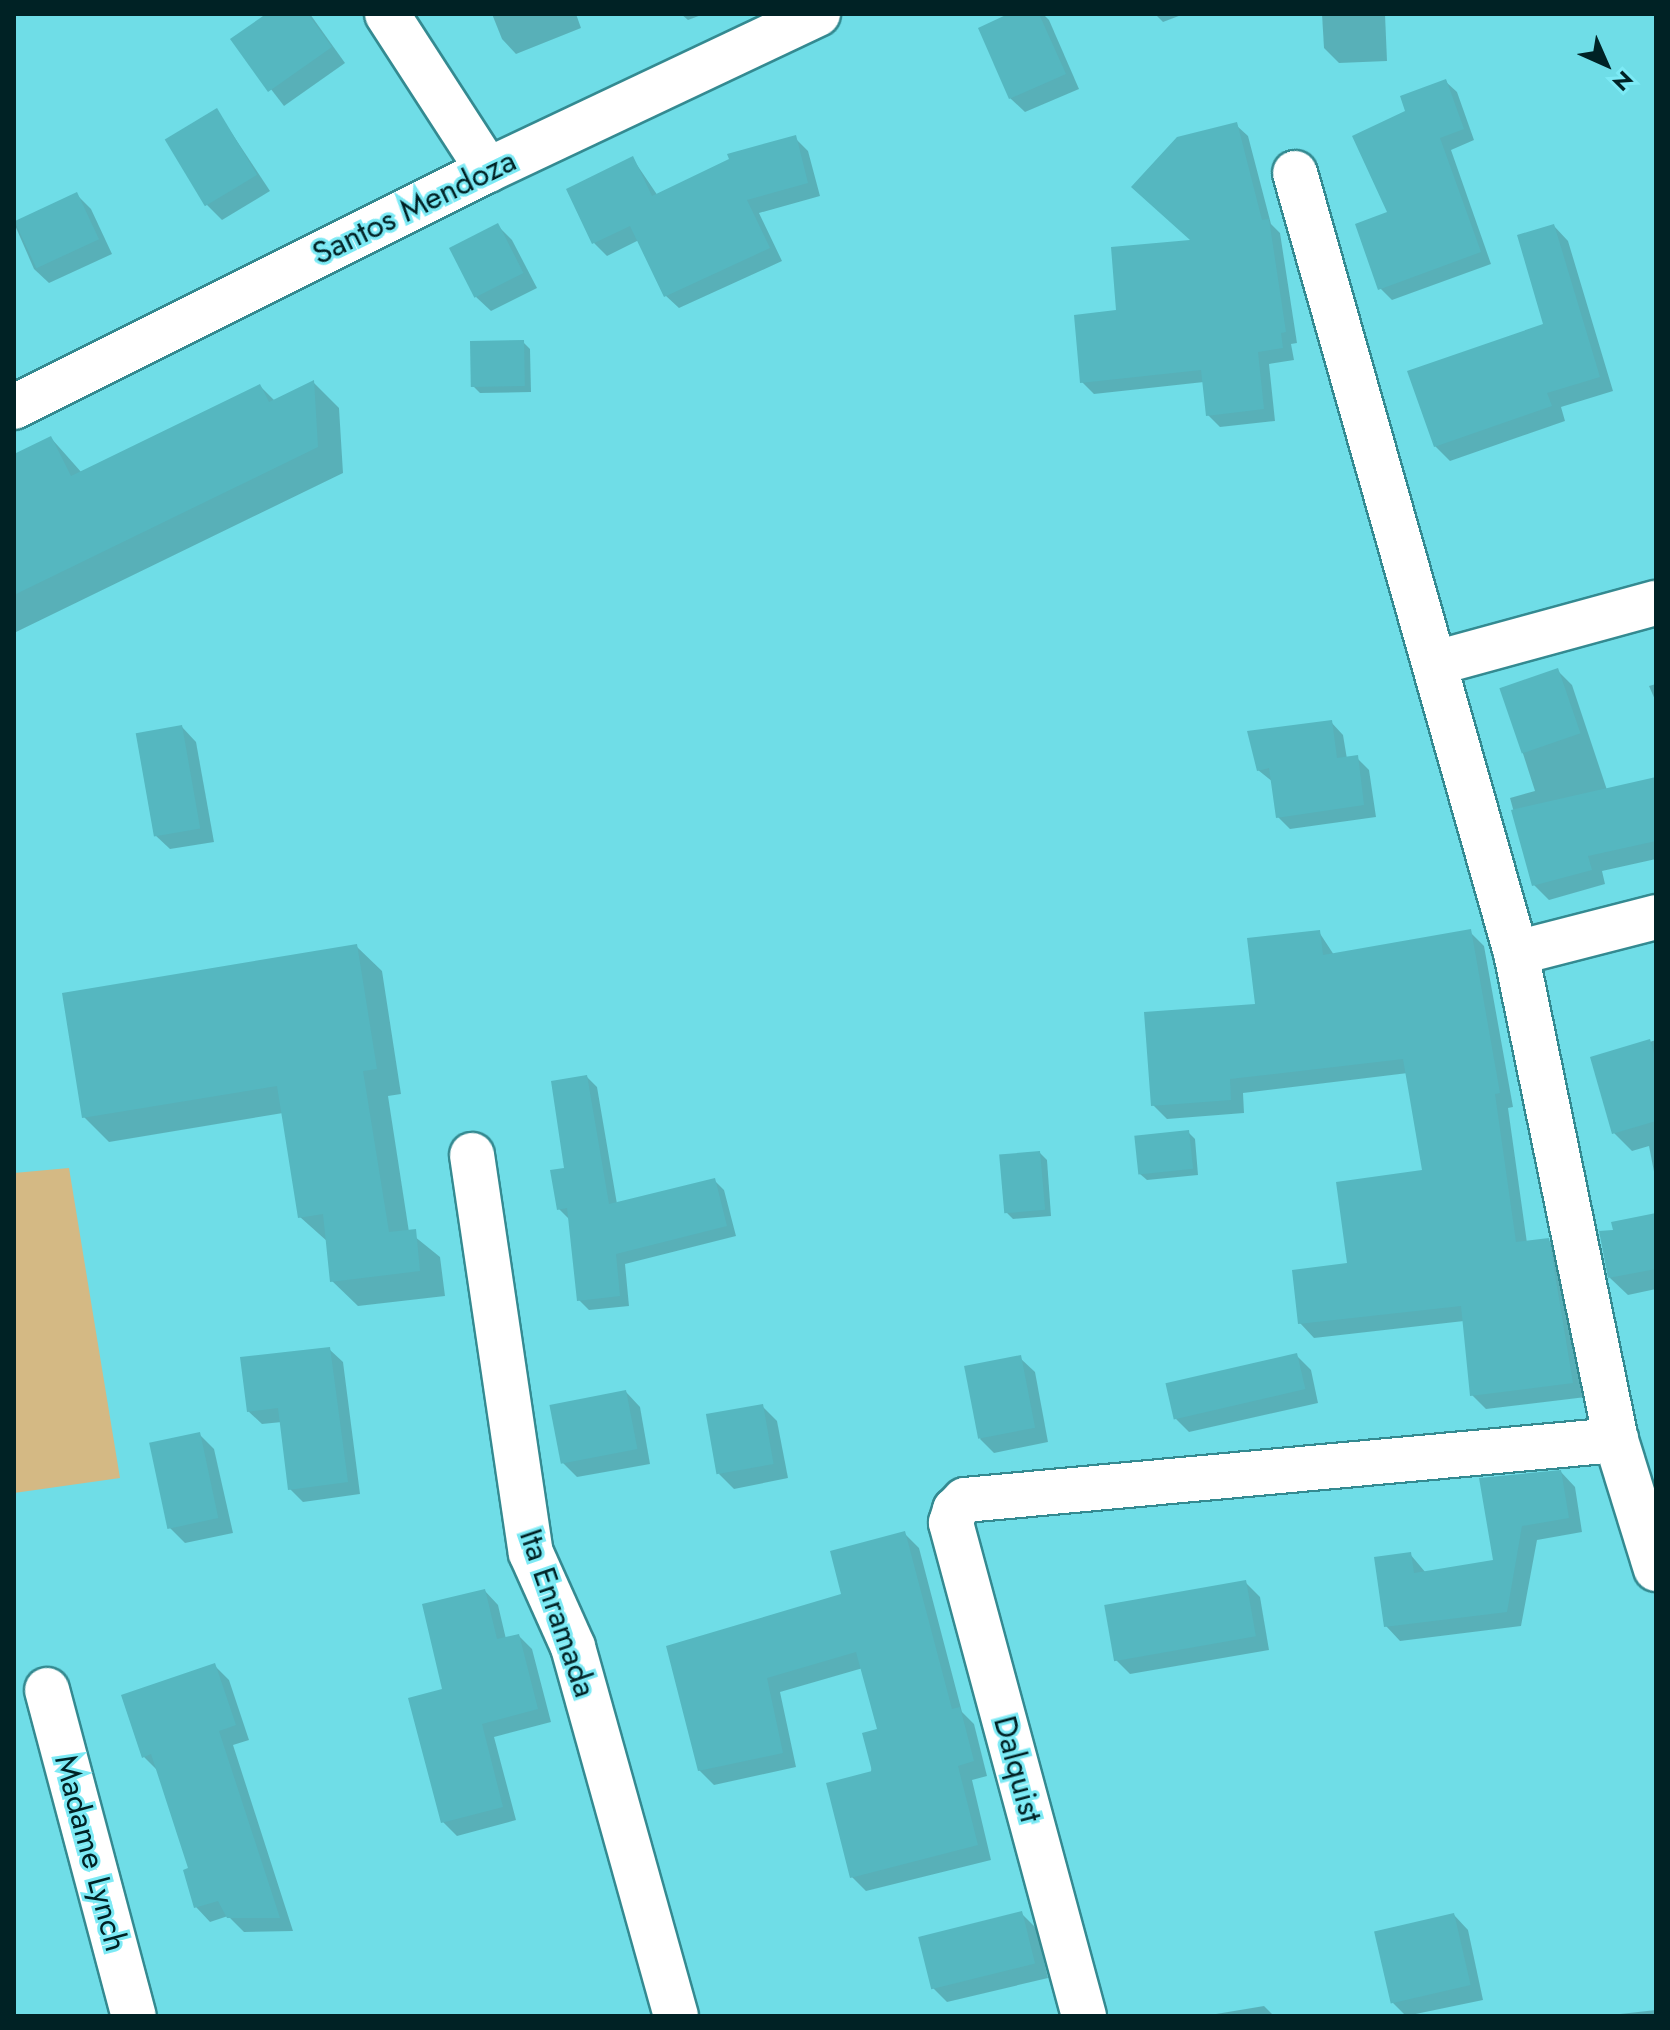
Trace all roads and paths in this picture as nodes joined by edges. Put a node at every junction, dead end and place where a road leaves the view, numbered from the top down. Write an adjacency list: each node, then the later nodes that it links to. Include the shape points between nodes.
1 (387, 14): 3 (street)
2 (818, 14): 3 (street, Santos Mendoza)
3 (488, 170): 5 (street, Santos Mendoza)
4 (1295, 173): 7 (street)
5 (14, 407)
6 (1656, 603): 7 (street)
7 (1436, 663): 9 (street)
8 (1656, 917): 9 (street)
9 (1516, 953): 11 (street)
10 (472, 1155): 16 (street, Ita Enramada, via 531,1553 573,1647)
11 (1616, 1440): 12 (street); 17 (street, Dalquist, via 965,1500 951,1523)
12 (1650, 1518): 13 (street)
13 (1656, 1569)
14 (47, 1690): 15 (street, Madame Lynch)
15 (134, 2016)
16 (676, 2016)
17 (1084, 2016)

